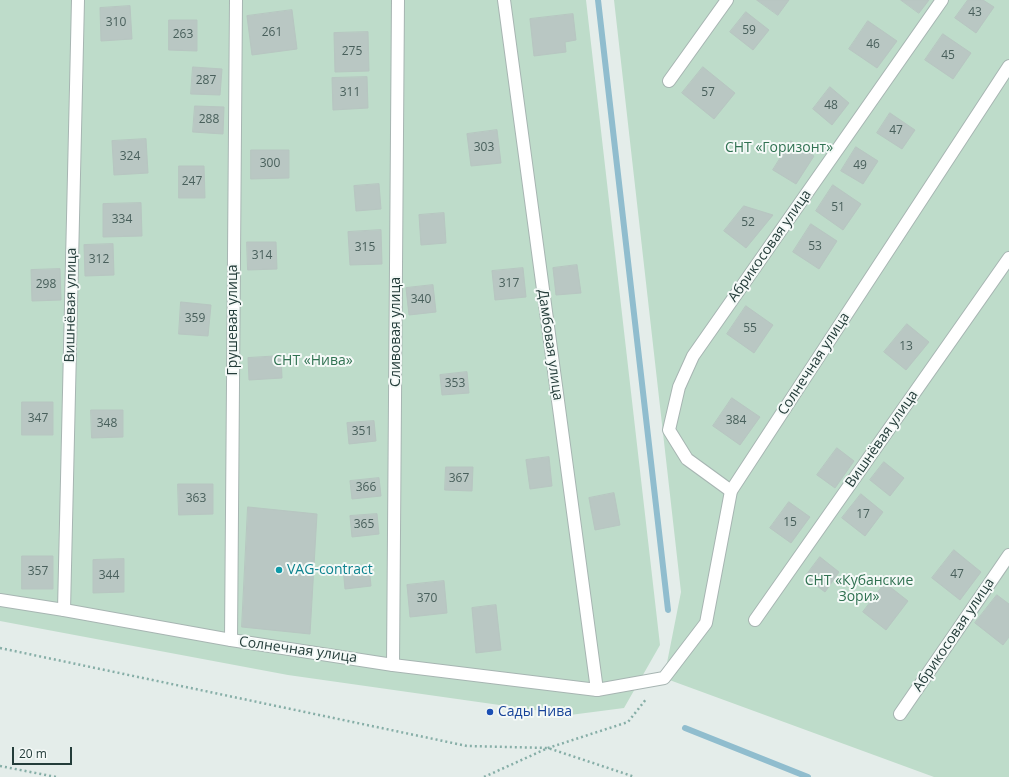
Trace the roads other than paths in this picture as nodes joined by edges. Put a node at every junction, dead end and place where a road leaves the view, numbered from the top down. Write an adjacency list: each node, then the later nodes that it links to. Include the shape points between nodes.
1 (78, 0): 13 (street, Вишнёвая улица)
2 (236, 0): 15 (street, Грушевая улица)
3 (398, 0): 16 (street, Сливовая улица)
4 (504, 0): 17 (street, Дамбовая улица)
5 (727, 0): 8 (street)
6 (942, 0): 10 (street, Абрикосовая улица, via 693,356 679,387 669,430 687,459)
7 (1009, 66): 10 (street, Солнечная улица)
8 (669, 81)
9 (1009, 258): 14 (street, Вишнёвая улица)
10 (731, 491): 17 (street, Солнечная улица, via 706,623 664,678)
11 (1009, 555): 18 (street, Абрикосовая улица)
12 (0, 600): 13 (street, Солнечная улица)
13 (64, 610): 15 (street, Солнечная улица)
14 (755, 620)
15 (231, 640): 16 (street, Солнечная улица)
16 (393, 664): 17 (street, Солнечная улица)
17 (597, 690)
18 (900, 714)

